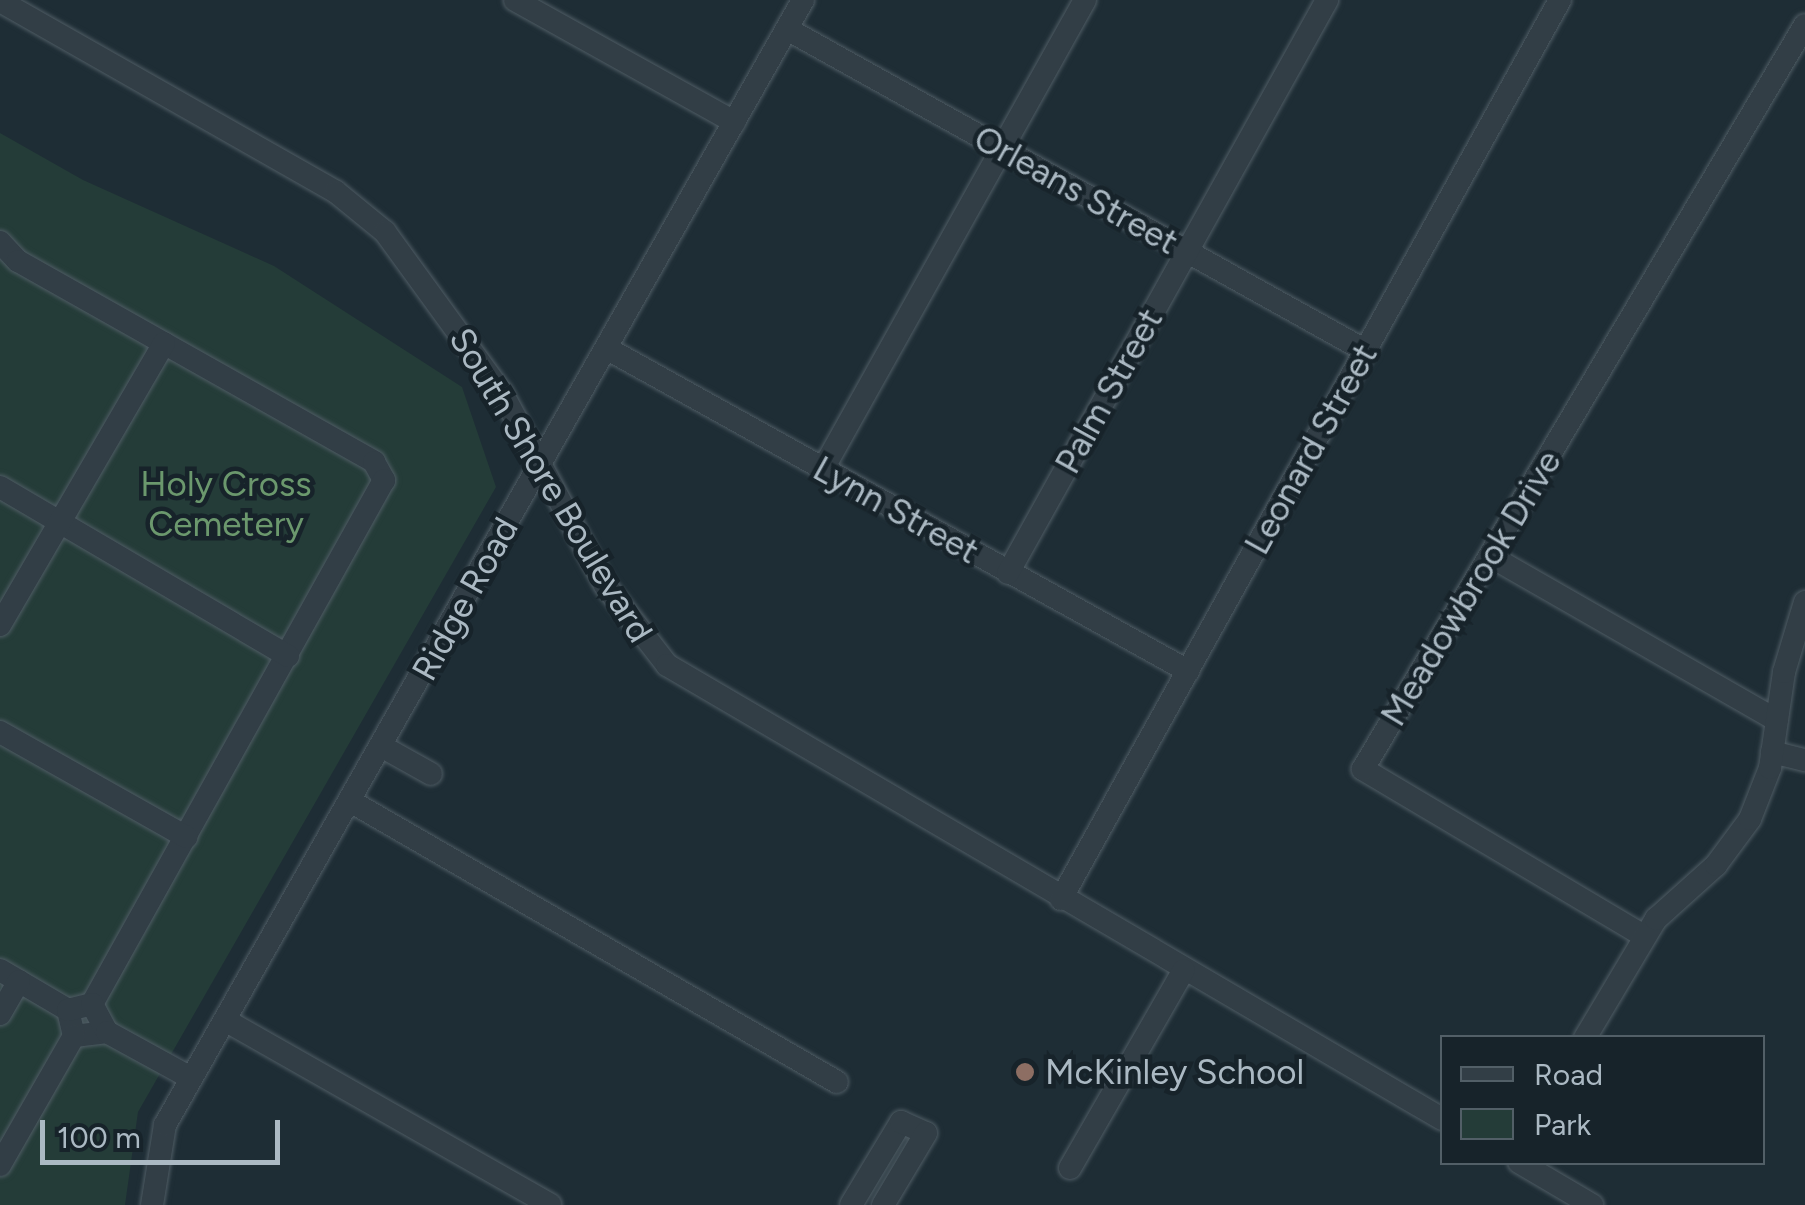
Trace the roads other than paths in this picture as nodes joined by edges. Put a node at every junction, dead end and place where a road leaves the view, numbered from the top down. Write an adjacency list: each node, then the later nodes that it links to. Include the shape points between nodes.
1 (0, 0): 17 (street, South Shore Boulevard, via 354,204 413,264 502,393)
2 (515, 0): 7 (street)
3 (802, 0): 9 (street, Ridge Road)
4 (1085, 0): 11 (street)
5 (1328, 0): 13 (street, Palm Street)
6 (1560, 0): 16 (street, Leonard Street)
7 (540, 6): 10 (street)
8 (1805, 25): 21 (street, Meadowbrook Drive)
9 (787, 28): 10 (street, Ridge Road); 11 (street, Orleans Street)
10 (734, 122): 15 (street, Ridge Road)
11 (1002, 149): 13 (street, Orleans Street); 18 (street)
12 (0, 242): 14 (street, via 18,260)
13 (1186, 252): 16 (street, Orleans Street); 22 (street, Palm Street)
14 (164, 343): 20 (street); 25 (street, via 374,462 384,480)
15 (606, 348): 17 (street, Ridge Road); 18 (street, Lynn Street)
16 (1366, 351): 26 (street, Leonard Street)
17 (540, 465): 29 (street, Ridge Road); 35 (street, South Shore Boulevard, via 614,599 666,665)
18 (822, 469): 22 (street, Lynn Street)
19 (0, 487): 20 (street)
20 (58, 526): 24 (street); 25 (street)
21 (1490, 556): 27 (street); 36 (street, Meadowbrook Drive, via 1364,769)
22 (1008, 573): 26 (street, Lynn Street)
23 (1805, 602): 27 (street)
24 (0, 624)
25 (288, 656): 34 (street)
26 (1188, 671): 35 (street, Leonard Street)
27 (1776, 720): 30 (street)
28 (0, 732): 34 (street)
29 (381, 746): 32 (street); 33 (street, Ridge Road)
30 (1772, 752): 31 (street); 36 (street, via 1762,794 1734,842)
31 (1805, 760)
32 (431, 774)
33 (350, 802): 42 (street, Ridge Road); 47 (street)
34 (186, 837): 39 (street)
35 (1062, 899): 37 (street, South Shore Boulevard)
36 (1644, 936): 44 (street)
37 (1184, 970): 48 (street, South Shore Boulevard); 51 (street)
38 (10, 976): 40 (street); 41 (street)
39 (92, 1004): 40 (street); 43 (street)
40 (68, 1010): 45 (street)
41 (0, 1014)
42 (224, 1020): 46 (street, Ridge Road); 53 (street)
43 (107, 1032): 45 (street); 46 (street)
44 (1587, 1035)
45 (74, 1036): 49 (street)
46 (191, 1078): 52 (street, Ridge Road, via 165,1124)
47 (837, 1082)
48 (1440, 1117)
49 (0, 1164)
50 (1523, 1165): 56 (street)
51 (1070, 1168)
52 (152, 1205)
53 (550, 1205)
54 (852, 1205): 55 (street, via 901,1122 926,1133)
55 (883, 1205)
56 (1592, 1205)

